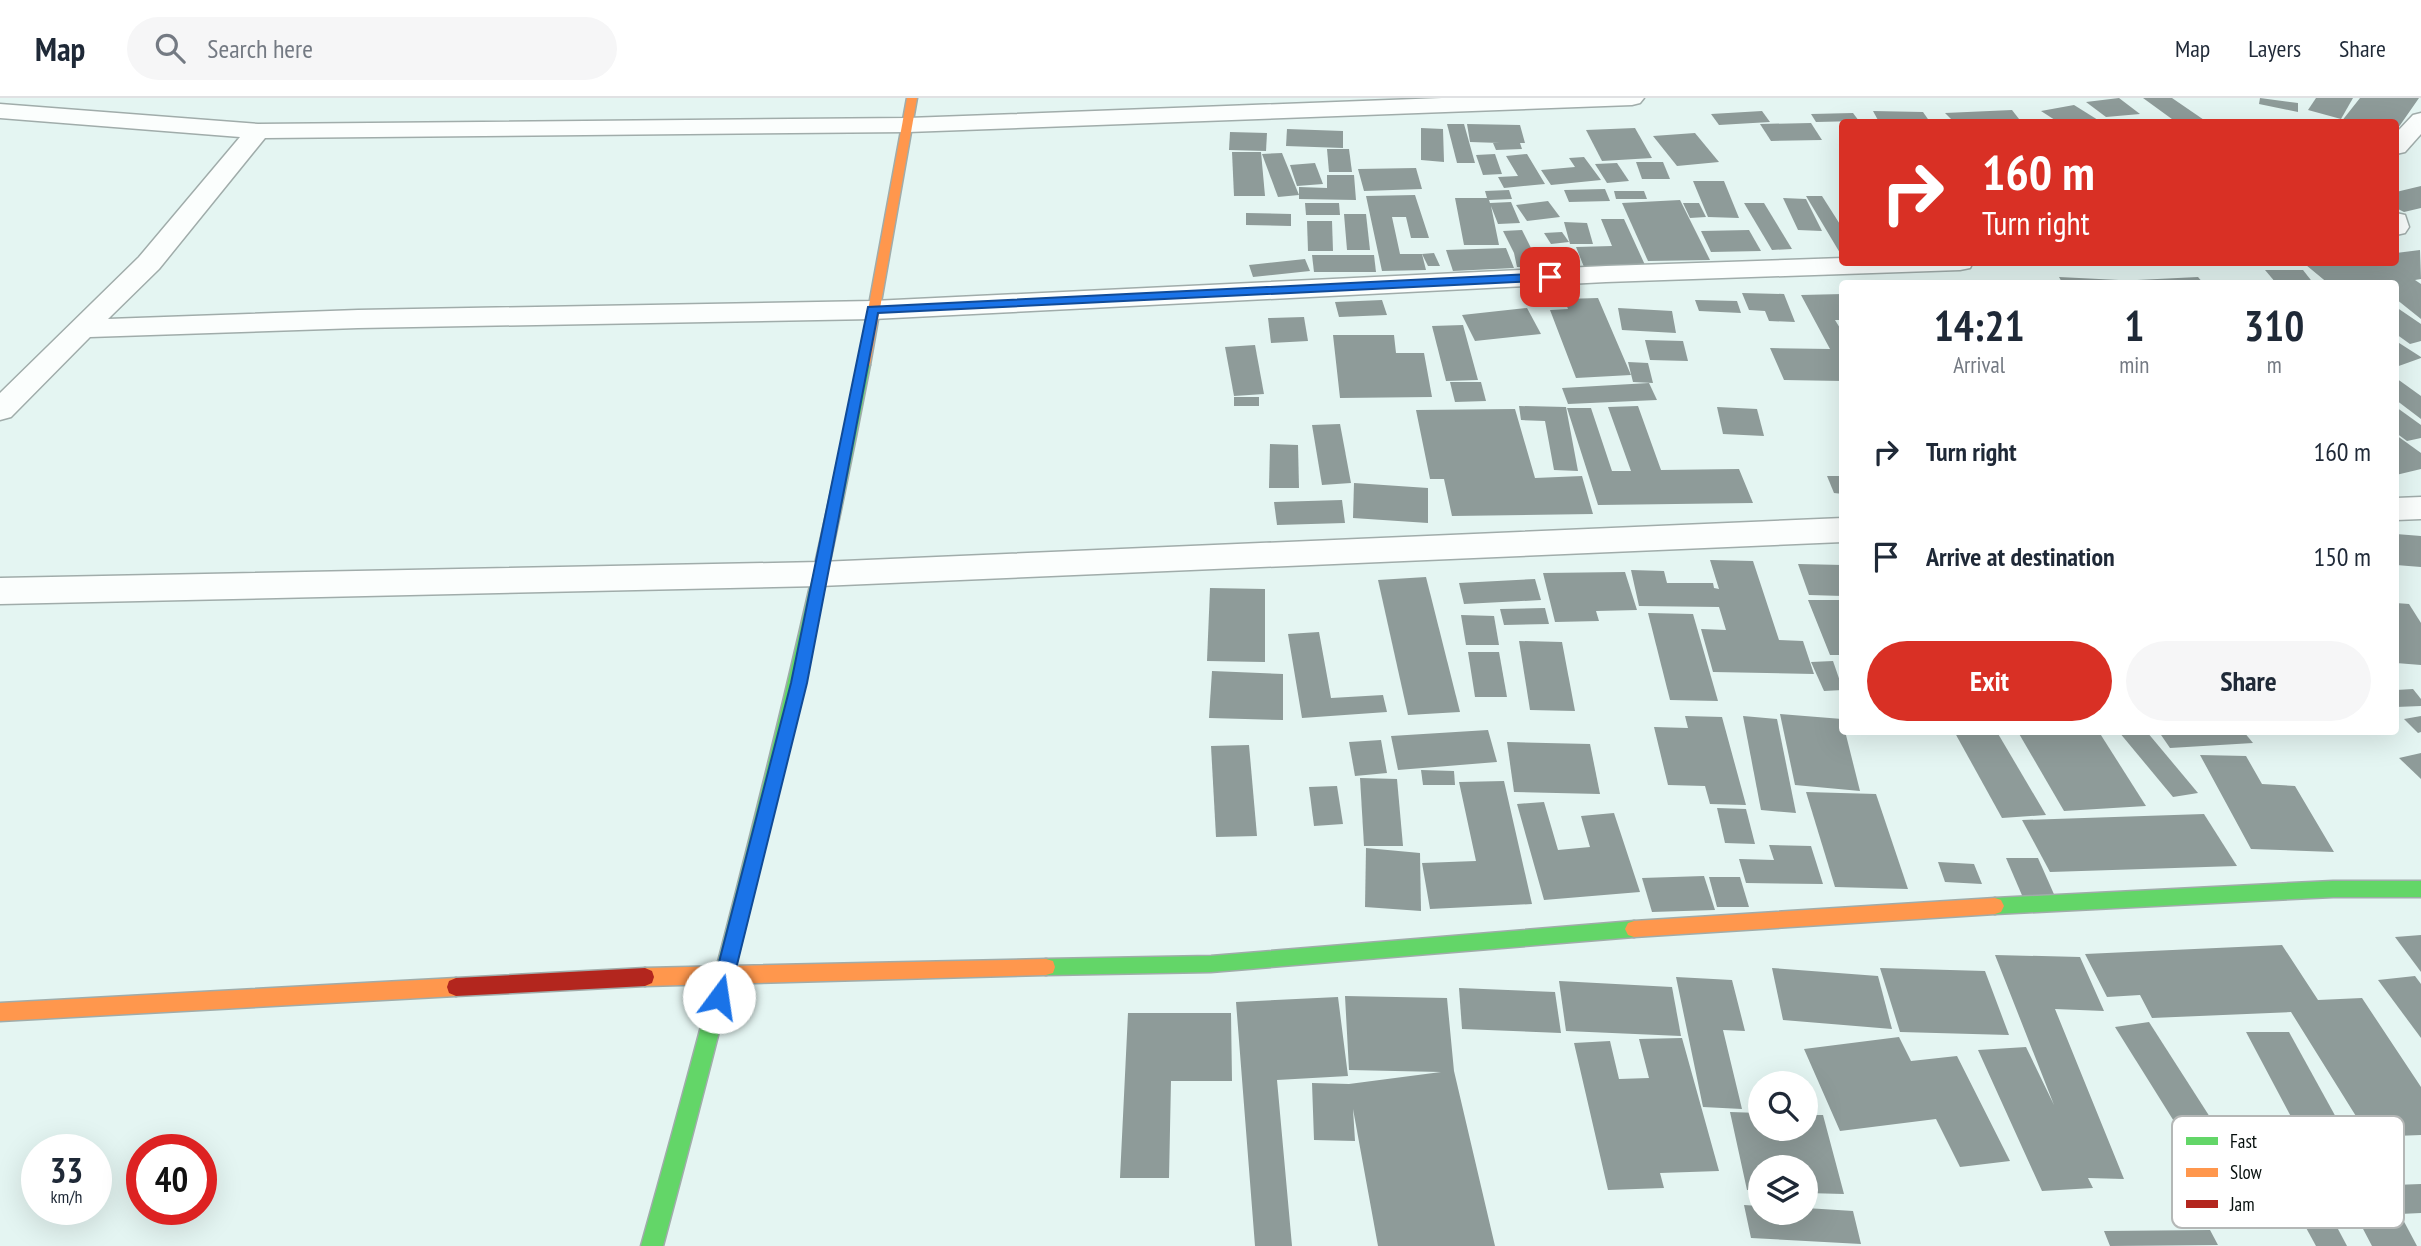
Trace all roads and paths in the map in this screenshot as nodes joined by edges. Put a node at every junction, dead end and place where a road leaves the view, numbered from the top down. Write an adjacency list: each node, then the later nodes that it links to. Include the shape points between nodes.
1 (912, 98): 5 (street)
2 (1632, 98): 5 (street)
3 (0, 111): 6 (street)
4 (2421, 120): 7 (street)
5 (908, 125): 6 (street); 9 (street)
6 (258, 131): 10 (street, via 149,263)
7 (2399, 144)
8 (1847, 266): 9 (street)
9 (873, 310): 10 (street); 15 (street)
10 (82, 329): 11 (street)
11 (0, 410)
12 (2421, 508): 13 (street)
13 (2399, 509)
14 (1839, 530): 15 (street)
15 (820, 573): 16 (street); 18 (street, via 799,683)
16 (0, 591)
17 (2421, 890): 18 (street, via 2333,889 1996,906 1645,928 1211,964)
18 (725, 973): 19 (street); 20 (street)
19 (0, 1012)
20 (652, 1246)

